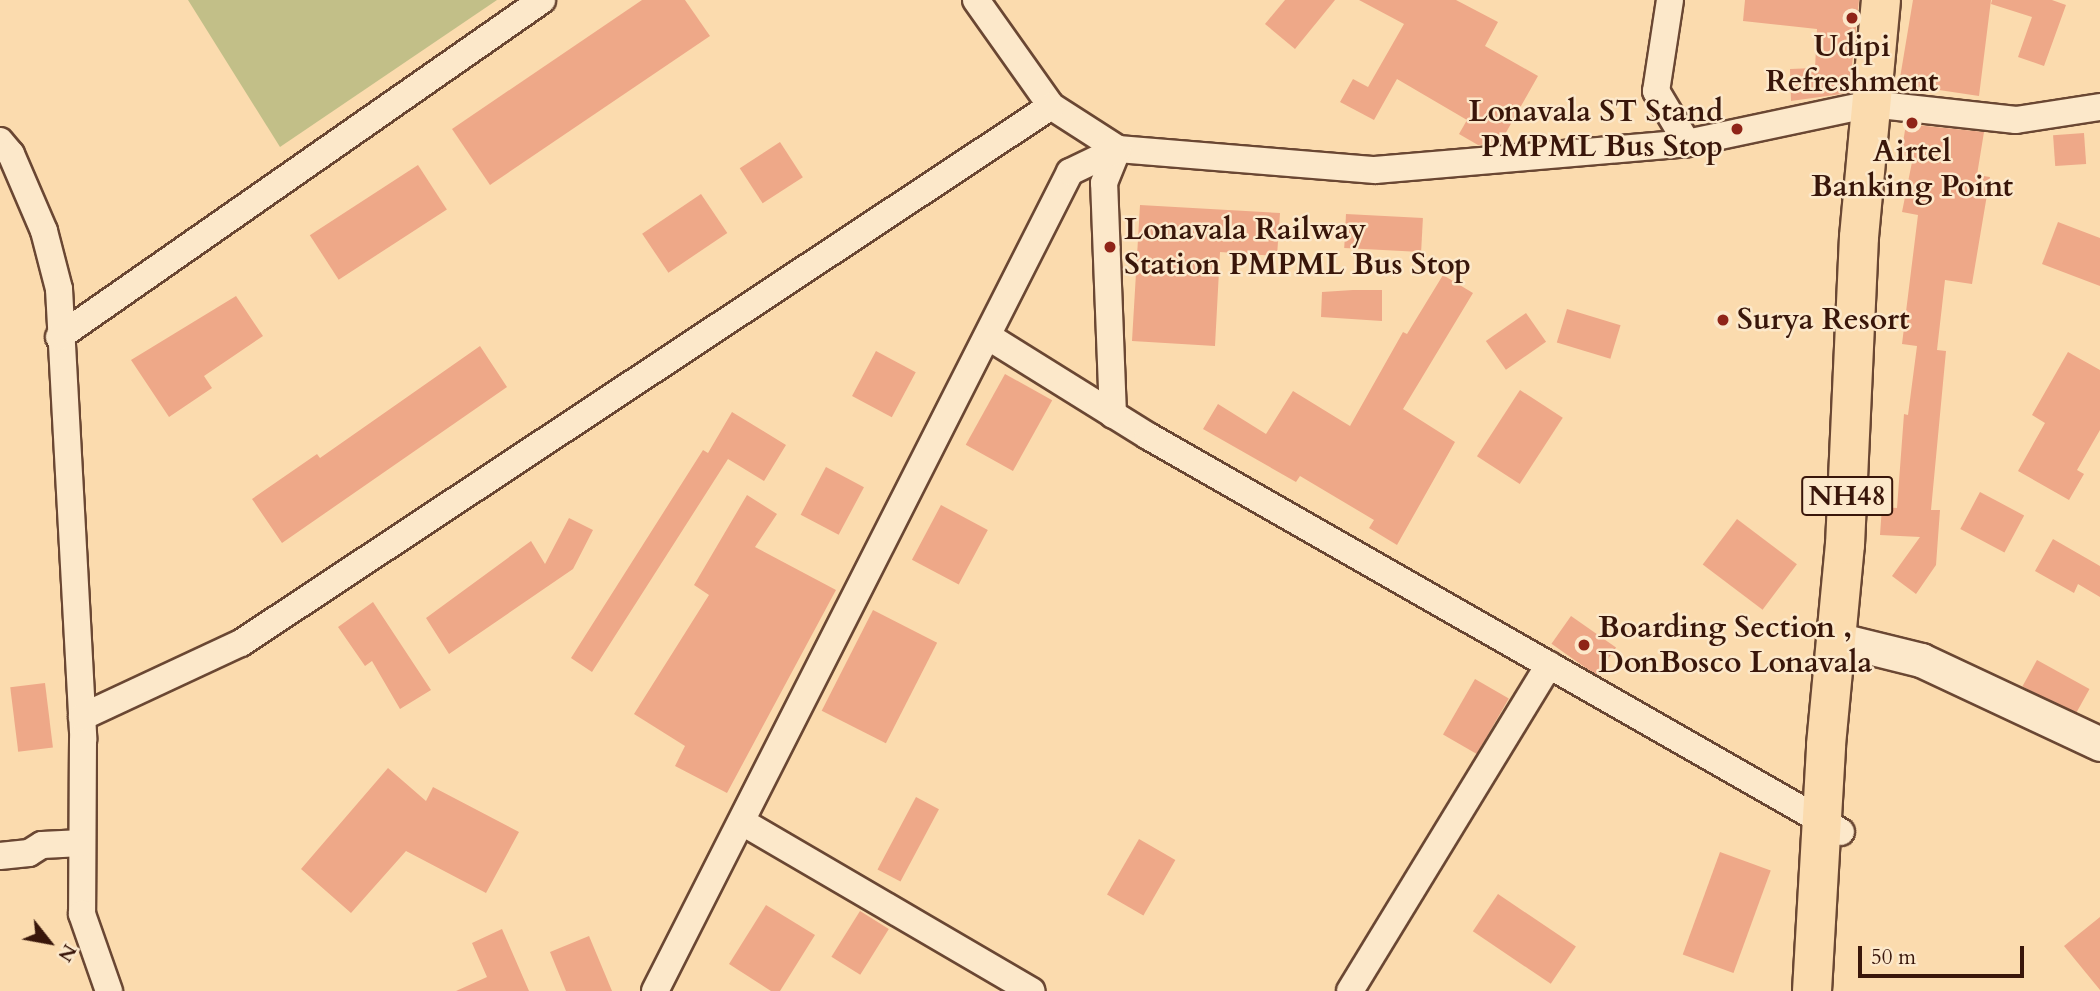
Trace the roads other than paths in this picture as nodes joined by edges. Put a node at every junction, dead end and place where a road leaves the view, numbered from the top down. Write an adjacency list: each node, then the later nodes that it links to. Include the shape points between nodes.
1 (542, 0): 12 (street)
2 (976, 0): 7 (street)
3 (1670, 0): 10 (street, via 1656,91)
4 (1881, 0): 6 (highway, NH48)
5 (1895, 0): 6 (highway, NH48)
6 (1877, 104): 8 (street, via 2016,120); 10 (street); 15 (highway, NH48)
7 (1051, 106): 11 (street); 17 (street, via 241,643)
8 (2100, 107)
9 (0, 141): 12 (street, via 11,154 44,231 59,289)
10 (1688, 143): 11 (street, via 1375,170)
11 (1118, 149): 13 (street, via 1070,172); 14 (street, via 1104,183)
12 (59, 337): 17 (street)
13 (989, 337): 14 (street); 19 (street)
14 (1114, 415): 16 (street)
15 (1845, 641): 18 (street, via 1921,660); 20 (highway, NH48, via 1826,745)
16 (1549, 665): 20 (street); 26 (street)
17 (82, 717): 21 (street)
18 (2100, 744)
19 (744, 823): 24 (street); 25 (street)
20 (1833, 828): 27 (highway, NH48); 28 (highway, NH48)
21 (82, 843): 22 (street, via 41,845 29,853); 23 (street, via 82,914)
22 (0, 856)
23 (109, 991)
24 (655, 991)
25 (1031, 991)
26 (1350, 991)
27 (1812, 991)
28 (1830, 991)

